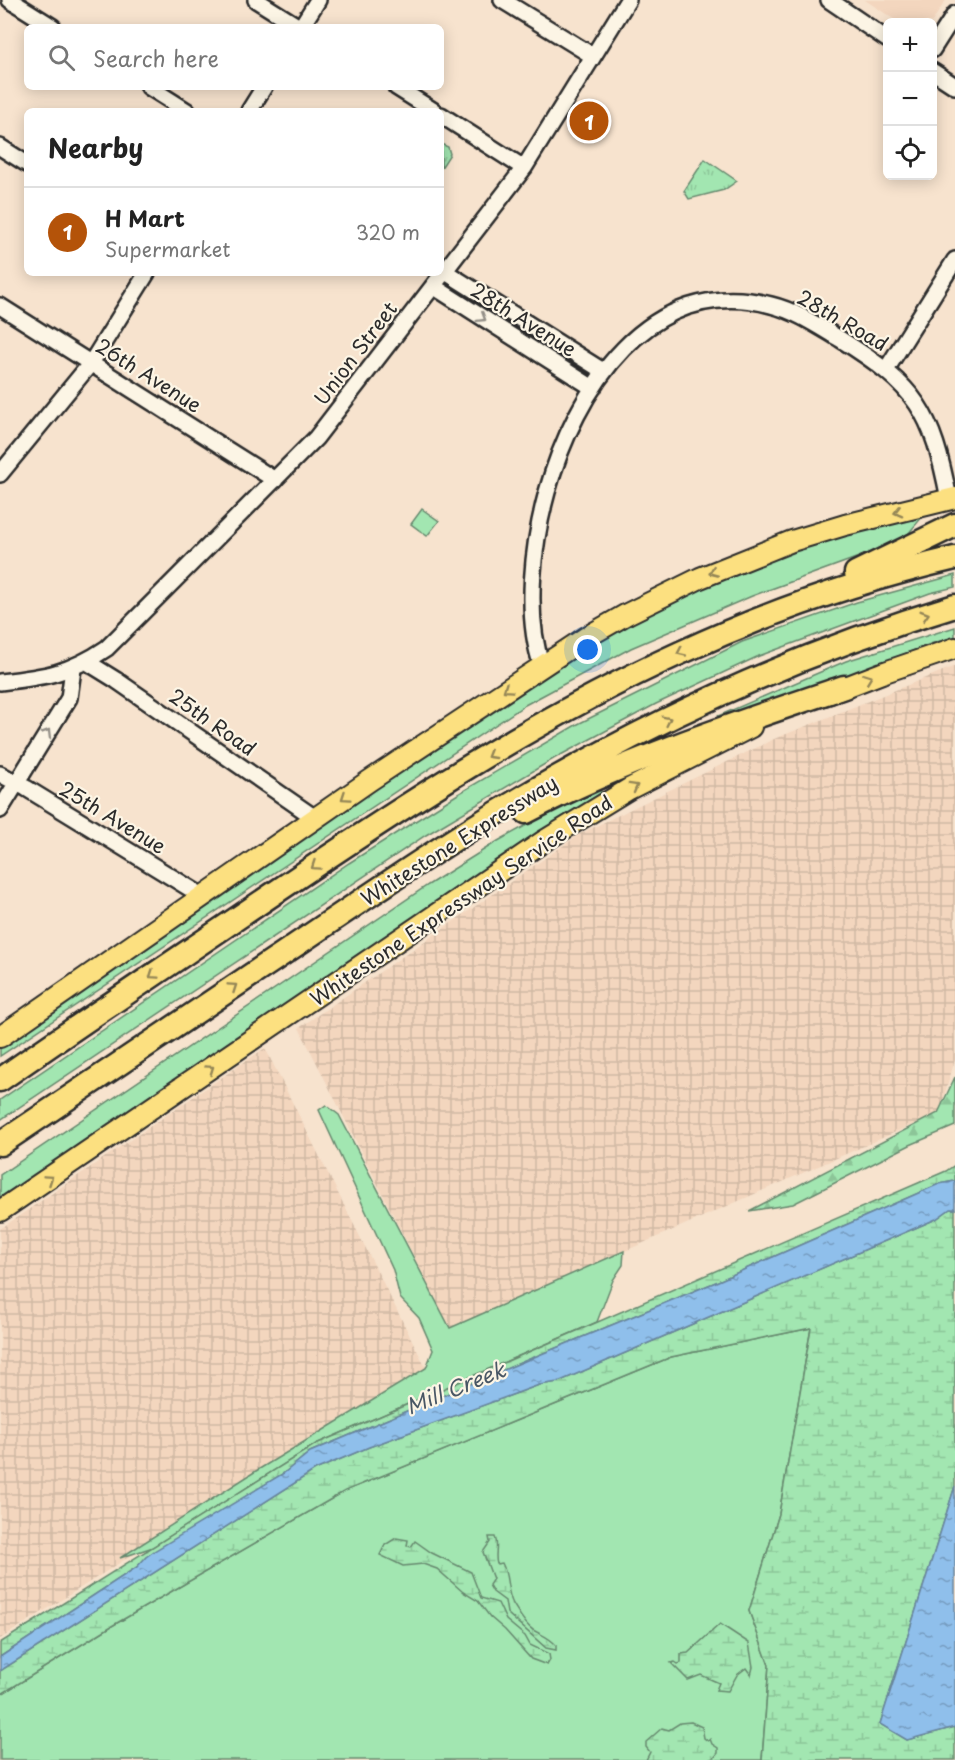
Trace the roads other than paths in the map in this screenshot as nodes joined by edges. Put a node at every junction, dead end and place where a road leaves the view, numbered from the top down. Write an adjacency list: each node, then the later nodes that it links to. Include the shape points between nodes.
1 (10, 0): 8 (street)
2 (256, 0): 9 (street)
3 (318, 0): 10 (street)
4 (502, 0): 13 (street)
5 (628, 0): 13 (street, Union Street)
6 (830, 0): 11 (street)
7 (955, 14): 12 (street)
8 (48, 24)
9 (295, 24)
10 (302, 24)
11 (883, 37)
12 (937, 43)
13 (593, 56): 25 (street, Union Street)
14 (934, 72): 15 (street)
15 (955, 86)
16 (154, 90): 19 (street)
17 (262, 90): 20 (street)
18 (401, 90): 21 (street)
19 (182, 108)
20 (251, 108)
21 (429, 108)
22 (444, 117): 25 (street)
23 (0, 147): 24 (street)
24 (24, 162)
25 (524, 168): 27 (street, Union Street)
26 (955, 260): 33 (street)
27 (444, 271): 34 (street, 28th Avenue)
28 (145, 276): 32 (street)
29 (440, 276): 30 (street, Union Street)
30 (433, 286): 35 (street, 28th Avenue, one-way to 35); 37 (street, Union Street, via 316,438)
31 (0, 306): 32 (street, 26th Avenue)
32 (91, 363): 36 (street); 37 (street, 26th Avenue)
33 (886, 370): 34 (street, 28th Road, via 795,313 769,304 732,300 693,305 664,317 632,339); 38 (street, 28th Road, via 925,413)
34 (603, 371): 35 (street, 28th Road)
35 (593, 388): 45 (street, 28th Road, via 558,457 539,527 533,600)
36 (1, 469)
37 (275, 480): 44 (street, Union Street, via 107,648)
38 (952, 499): 45 (main road, one-way to 45, via 818,532 724,567 627,614)
39 (955, 525): 42 (highway)
40 (955, 558): 42 (highway, via 830,593)
41 (955, 606): 52 (highway, Whitestone Expressway, one-way to 41, via 533,791 665,720 811,656)
42 (735, 629): 54 (highway, one-way to 54, via 616,684 460,773)
43 (955, 648): 47 (main road, Whitestone Expressway Service Road, one-way to 43)
44 (80, 665): 46 (street, via 35,678); 49 (street, one-way to 44, via 69,698); 51 (street, 25th Road, via 116,680)
45 (542, 666): 51 (main road, one-way to 51)
46 (0, 682)
47 (844, 687): 52 (highway, via 728,726 593,780); 61 (main road, Whitestone Expressway Service Road, one-way to 47, via 577,820 690,757)
48 (0, 774): 49 (street, 25th Avenue)
49 (17, 783): 50 (street); 53 (street, 25th Avenue)
50 (0, 810)
51 (315, 818): 53 (main road)
52 (381, 887): 56 (highway, Whitestone Expressway, one-way to 52)
53 (204, 897): 55 (main road)
54 (100, 1011): 57 (highway); 58 (highway)
55 (0, 1037)
56 (132, 1055): 59 (highway, Whitestone Expressway); 60 (highway)
57 (0, 1074)
58 (0, 1080)
59 (0, 1144)
60 (0, 1154)
61 (0, 1211)

